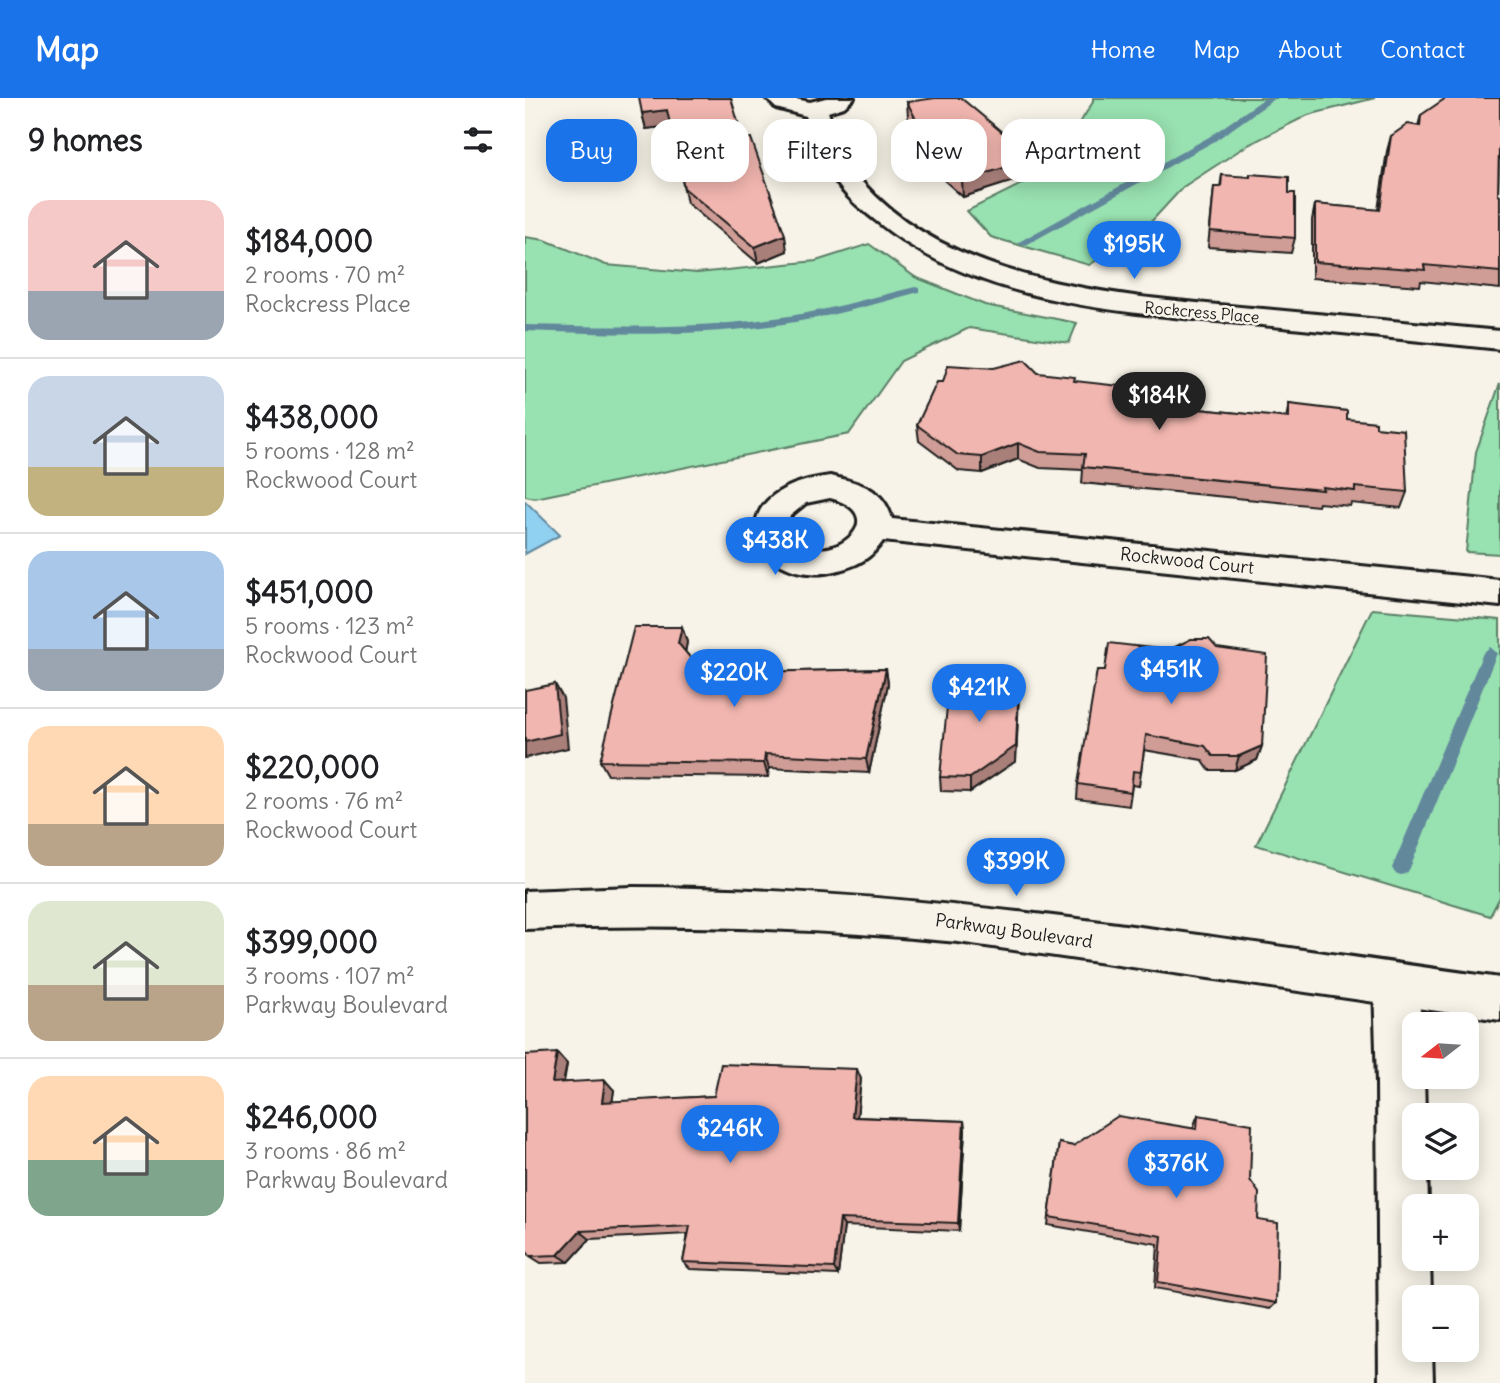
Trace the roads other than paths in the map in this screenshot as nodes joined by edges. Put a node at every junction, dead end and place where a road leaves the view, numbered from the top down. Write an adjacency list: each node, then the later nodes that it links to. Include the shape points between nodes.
1 (777, 98): 3 (street, via 789,106)
2 (843, 98): 3 (street)
3 (815, 108): 4 (street, Rockcress Place, via 834,161 860,196 928,244 1039,289 1133,305)
4 (1500, 340)
5 (875, 529): 6 (street, Rockwood Court)
6 (1500, 593)
7 (525, 910): 8 (street, Parkway Boulevard, via 703,905 880,915)
8 (1396, 985): 9 (street, Parkway Boulevard); 10 (street)
9 (1500, 999)
10 (1406, 1383)

